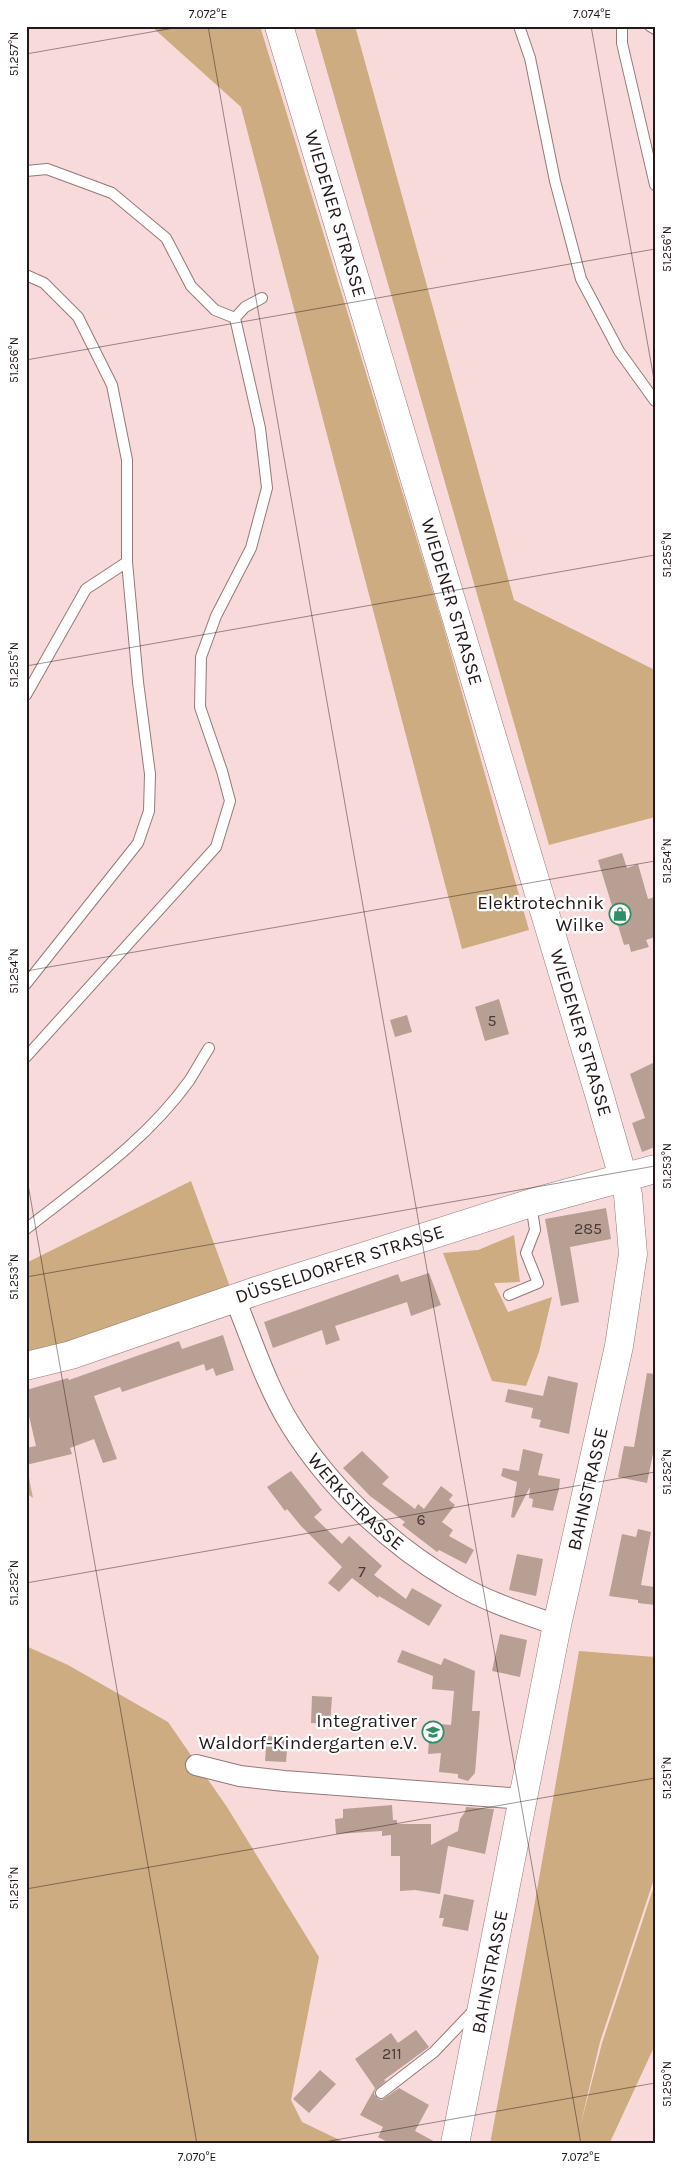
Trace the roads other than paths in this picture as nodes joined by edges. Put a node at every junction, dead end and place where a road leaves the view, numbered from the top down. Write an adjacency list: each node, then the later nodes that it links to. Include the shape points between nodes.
1 (279, 26): 18 (main road, WIEDENER STRASSE)
2 (519, 26): 11 (lane, via 530,58 555,181 581,279 619,351)
3 (622, 26): 7 (lane, via 622,43)
4 (650, 26): 5 (lane)
5 (655, 30)
6 (26, 171): 10 (lane, via 47,170 112,192 166,238 191,286 215,310)
7 (655, 185)
8 (26, 275): 12 (lane, via 44,283 78,317 112,385 127,460)
9 (262, 298): 10 (lane, via 245,307)
10 (235, 318): 16 (lane, via 260,428 267,488 250,548 216,616 200,657 200,707 230,801 216,847)
11 (655, 401)
12 (128, 562): 13 (lane, via 86,589); 14 (lane, via 150,774 149,811 138,843)
13 (26, 695)
14 (26, 984)
15 (208, 1048): 20 (lane, via 190,1080 168,1107 122,1153)
16 (26, 1057)
17 (655, 1169): 18 (main road, DÜSSELDORFER STRASSE)
18 (624, 1177): 19 (main road, DÜSSELDORFER STRASSE); 24 (main road, BAHNSTRASSE, via 633,1254 620,1346)
19 (531, 1203): 21 (lane, via 535,1230 526,1253 538,1283); 22 (main road, DÜSSELDORFER STRASSE)
20 (26, 1229)
21 (509, 1295)
22 (235, 1299): 23 (main road, DÜSSELDORFER STRASSE); 24 (street, WERKSTRASSE, via 289,1423 314,1459 355,1506 400,1545 452,1582 517,1612)
23 (26, 1366)
24 (557, 1625): 26 (main road, BAHNSTRASSE)
25 (196, 1765): 26 (street, via 240,1776 284,1781)
26 (524, 1799): 27 (main road, BAHNSTRASSE)
27 (485, 1998): 28 (lane, via 434,2052); 29 (main road, BAHNSTRASSE)
28 (381, 2093)
29 (455, 2144)

